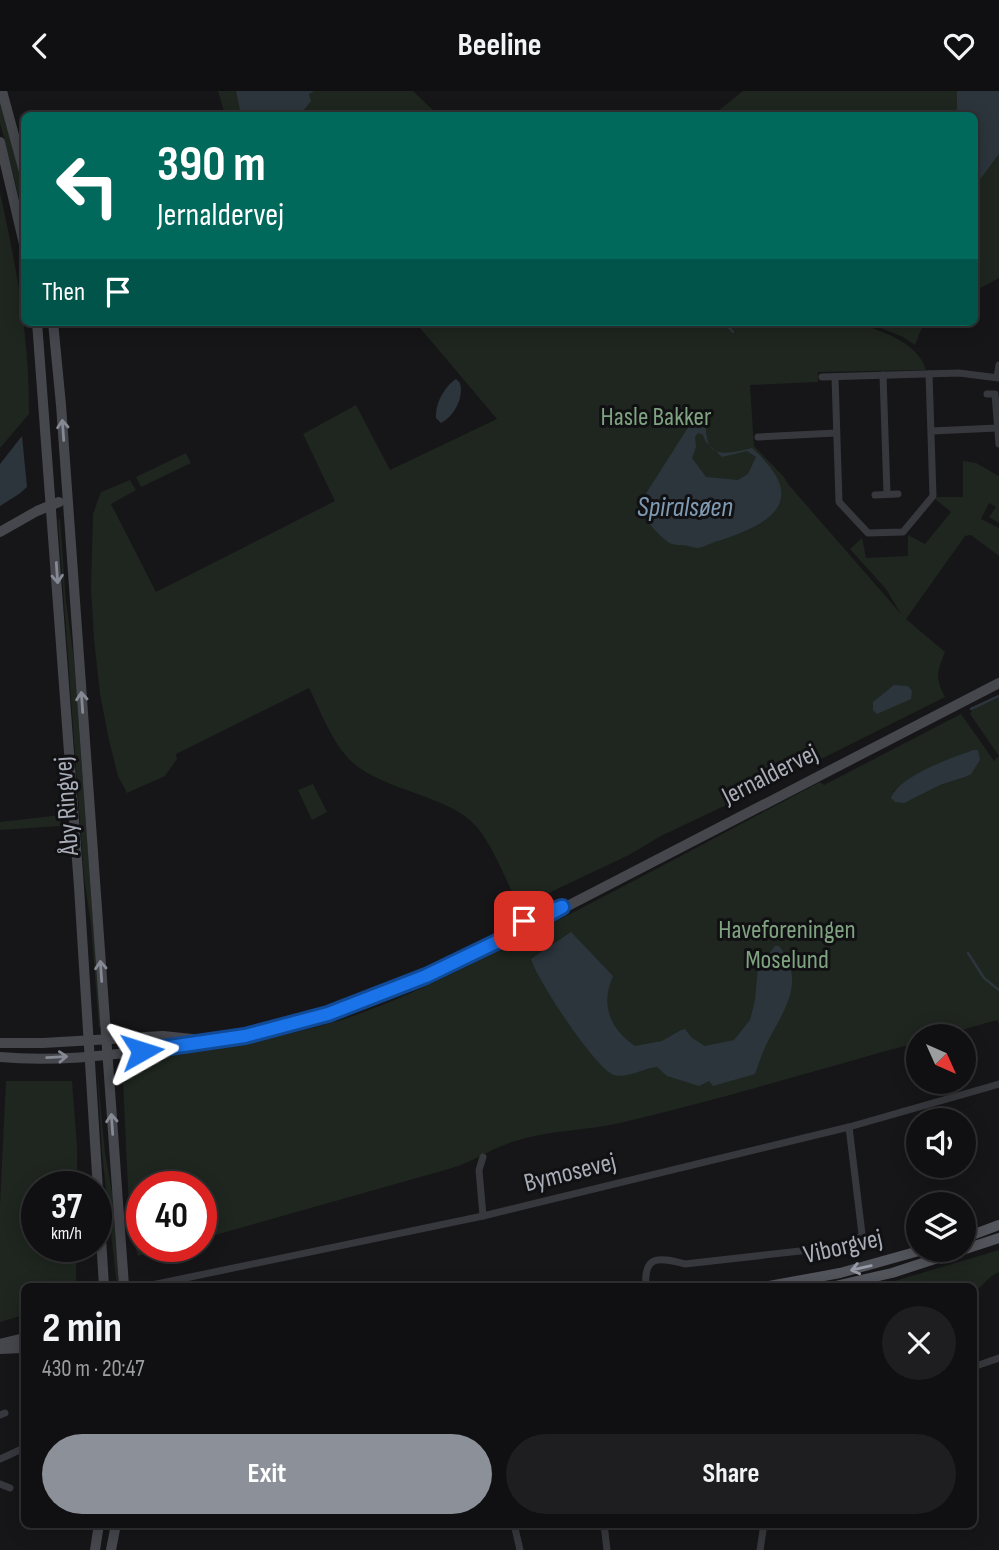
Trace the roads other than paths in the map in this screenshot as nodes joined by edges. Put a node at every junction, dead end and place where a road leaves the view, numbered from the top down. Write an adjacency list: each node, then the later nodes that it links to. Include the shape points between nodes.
1 (2, 91): 3 (main road)
2 (0, 142): 4 (main road)
3 (21, 160)
4 (21, 231)
5 (37, 326): 23 (main road, Åby Ringvej)
6 (53, 326): 22 (main road, Åby Ringvej, one-way to 6)
7 (999, 365): 12 (street)
8 (929, 374): 9 (street); 12 (street); 15 (street)
9 (883, 375): 11 (street); 19 (street)
10 (822, 377): 11 (street)
11 (835, 377): 16 (street)
12 (998, 378)
13 (988, 394): 14 (street, via 995,394)
14 (997, 428): 15 (street); 18 (street)
15 (932, 432): 16 (street, via 933,496 906,530 897,534 867,533 840,504)
16 (836, 433): 17 (street)
17 (758, 437)
18 (999, 444)
19 (887, 494): 20 (street); 21 (street)
20 (898, 494)
21 (875, 495)
22 (68, 498): 23 (main road); 26 (main road, Åby Ringvej, one-way to 22)
23 (52, 505): 24 (main road); 28 (main road, Åby Ringvej, one-way to 28)
24 (0, 532)
25 (999, 683): 27 (main road, Jernaldervej, via 562,907 524,921 426,976 328,1014 245,1036)
26 (106, 1039): 27 (main road, Jernaldervej, via 163,1036); 28 (main road, Jernaldervej); 30 (main road, Åby Ringvej)
27 (205, 1040): 30 (main road, Jernaldervej)
28 (90, 1041): 29 (main road, Jernaldervej); 31 (main road, Åby Ringvej)
29 (0, 1043)
30 (107, 1054): 31 (main road, Jernaldervej); 42 (main road, Åby Ringvej, one-way to 30)
31 (91, 1055): 32 (main road, Jernaldervej, one-way to 31); 41 (main road, Åby Ringvej)
32 (0, 1057)
33 (999, 1084): 34 (street, Bymosevej)
34 (849, 1127): 36 (street, Bymosevej); 44 (street, via 862,1234 857,1241 685,1264 660,1259 646,1271)
35 (483, 1157): 36 (street, via 479,1170)
36 (483, 1216): 43 (street, Bymosevej)
37 (999, 1225): 38 (main road)
38 (976, 1234)
39 (999, 1237): 46 (main road, Viborgvej)
40 (906, 1255): 45 (main road, Viborgvej, one-way to 45)
41 (104, 1283)
42 (124, 1283)
43 (162, 1283)
44 (646, 1283)
45 (785, 1283)
46 (848, 1283)
47 (21, 1339): 48 (main road)
48 (0, 1347): 49 (main road)
49 (21, 1348)
50 (999, 1358): 51 (street)
51 (977, 1366)
52 (21, 1449): 53 (street)
53 (0, 1459)
54 (0, 1484): 55 (street)
55 (10, 1488)
56 (98, 1528): 61 (main road)
57 (115, 1528): 62 (main road)
58 (515, 1528): 63 (street)
59 (604, 1528): 64 (street)
60 (763, 1528): 65 (street)
61 (95, 1550)
62 (111, 1550)
63 (520, 1550)
64 (607, 1550)
65 (760, 1550)

